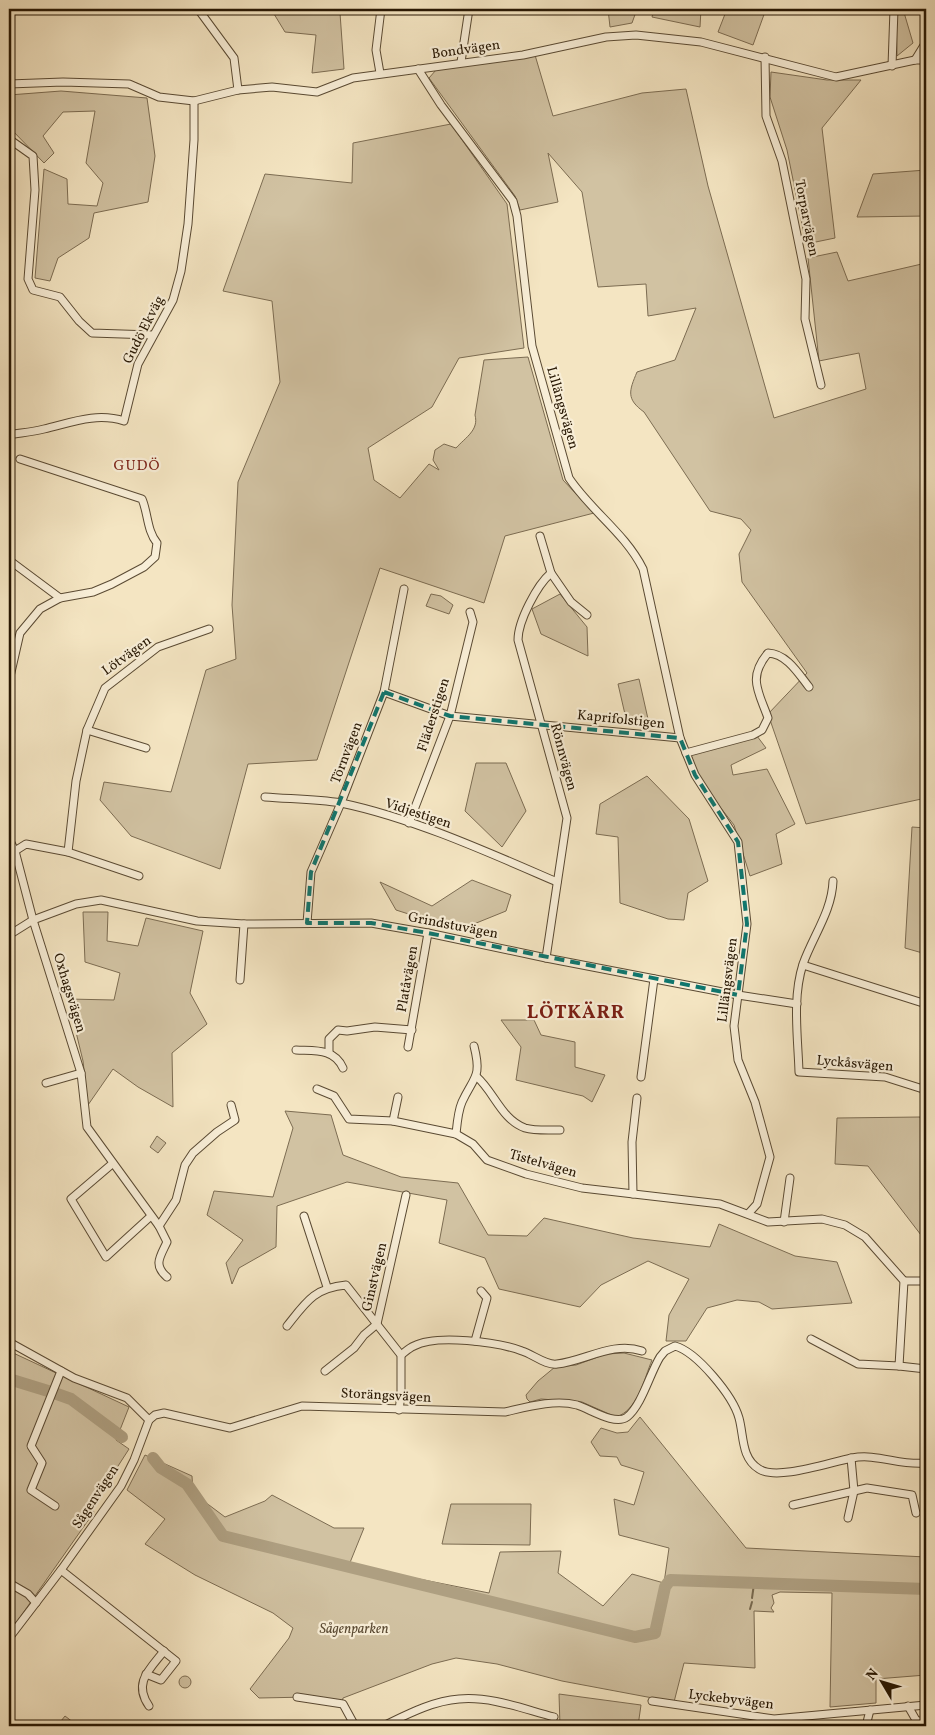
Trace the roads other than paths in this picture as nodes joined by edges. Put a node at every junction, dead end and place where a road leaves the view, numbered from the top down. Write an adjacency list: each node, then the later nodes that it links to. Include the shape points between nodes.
1 (198, 9): 14 (street, via 234,58)
2 (381, 9): 12 (street, via 376,50)
3 (469, 9): 9 (street)
4 (894, 9): 10 (street)
5 (926, 42): 7 (street)
6 (766, 57): 9 (street, Bondvägen, via 701,42 636,35 606,37 523,55); 10 (street, Bondvägen, via 836,77); 18 (street, Torparvägen, via 766,116 782,161 806,278 804,319)
7 (915, 60): 8 (street, Bondvägen); 10 (street, Bondvägen)
8 (926, 60)
9 (461, 62): 11 (street, Bondvägen)
10 (892, 66)
11 (418, 69): 12 (street, Bondvägen); 35 (street, Lillängsvägen, via 513,201 532,346 569,478 633,550 643,569)
12 (380, 73): 14 (street, Bondvägen, via 353,78 317,92 272,87)
13 (9, 84): 15 (street, Bondvägen, via 129,84 159,97)
14 (238, 90): 15 (street, Bondvägen)
15 (194, 101): 17 (street, Gudö Ekväg, via 188,224 181,271 176,294)
16 (9, 139): 17 (street, via 33,156 35,190 28,279 33,290 60,297 92,333)
17 (152, 335): 19 (street, Gudö Ekväg, via 138,364 124,422 112,418 72,421)
18 (820, 385)
19 (9, 435)
20 (20, 459): 25 (street, via 142,499 151,536 157,543 156,557 144,567 94,592)
21 (540, 536): 23 (street)
22 (9, 560): 25 (street)
23 (551, 573): 27 (street, via 571,602); 33 (street, Rönnvägen, via 543,580 518,631)
24 (404, 589): 31 (street, Törnvägen)
25 (60, 598): 29 (street, via 40,610 20,633)
26 (470, 612): 32 (street, Fläderstigen, via 473,622)
27 (587, 615)
28 (209, 629): 34 (street, Lötvägen, via 158,647 105,688)
29 (9, 681)
30 (809, 687): 37 (street, via 793,666 778,654 768,654 758,665 756,688 768,718 762,730)
31 (384, 692): 32 (street, Kaprifolstigen); 39 (street, Törnvägen)
32 (450, 716): 33 (street, Kaprifolstigen); 40 (street, Fläderstigen)
33 (542, 724): 35 (street, Kaprifolstigen); 46 (street, Rönnvägen, via 567,818)
34 (86, 730): 36 (street); 43 (street, Lötvägen)
35 (680, 738): 37 (street, Lillängsvägen)
36 (146, 748)
37 (686, 753): 56 (street, Lillängsvägen, via 695,775 738,842 747,924)
38 (265, 797): 39 (street, Vidjestigen)
39 (341, 803): 40 (street, Vidjestigen); 48 (street, Törnvägen, via 311,872)
40 (409, 823): 46 (street, Vidjestigen)
41 (9, 839): 42 (street, Oxhagsvägen)
42 (15, 851): 43 (street, via 26,844); 47 (street, Oxhagsvägen)
43 (68, 852): 44 (street)
44 (139, 876)
45 (833, 881): 53 (street, Lyckåsvägen, via 832,897)
46 (557, 882): 52 (street, Rönnvägen)
47 (33, 920): 49 (street, Grindstuvägen, via 76,904 101,900 197,921); 51 (street, Grindstuvägen); 65 (street, Oxhagsvägen)
48 (307, 923): 49 (street, Grindstuvägen); 50 (street, Grindstuvägen, via 371,924)
49 (244, 924): 55 (street)
50 (428, 932): 52 (street, Grindstuvägen); 59 (street, Platåvägen)
51 (9, 935)
52 (546, 958): 54 (street, Grindstuvägen)
53 (803, 965): 57 (street, Lyckåsvägen); 58 (street)
54 (654, 979): 56 (street, Grindstuvägen); 67 (street)
55 (240, 980)
56 (738, 995): 57 (street, Grindstuvägen); 81 (street, Lillängsvägen, via 734,1026 738,1060 755,1102 770,1157 757,1204)
57 (797, 1004): 70 (street, Lyckåsvägen, via 799,1072 885,1077)
58 (926, 1004)
59 (412, 1030): 61 (street, Platåvägen); 63 (street, Platåvägen, via 374,1027 338,1030 329,1039)
60 (474, 1046): 66 (street)
61 (408, 1047)
62 (296, 1050): 63 (street)
63 (329, 1052): 64 (street, via 339,1058)
64 (343, 1068)
65 (81, 1073): 68 (street); 77 (street, Oxhagsvägen, via 87,1127)
66 (477, 1077): 75 (street, via 488,1086 508,1117 525,1128); 76 (street, via 461,1104)
67 (641, 1077)
68 (46, 1083)
69 (317, 1089): 74 (street, Tistelvägen, via 334,1096 349,1119)
70 (926, 1090)
71 (398, 1097): 74 (street)
72 (637, 1098): 79 (street, via 632,1142)
73 (231, 1105): 85 (street, via 235,1120 193,1153 185,1165 176,1200)
74 (393, 1121): 76 (street, Tistelvägen)
75 (560, 1130)
76 (456, 1134): 79 (street, Tistelvägen, via 473,1144 487,1160 526,1174 582,1188)
77 (112, 1164): 82 (street, Oxhagsvägen); 82 (street, via 71,1199 106,1257)
78 (790, 1178): 84 (street)
79 (633, 1194): 81 (street, Tistelvägen, via 720,1204)
80 (406, 1195): 91 (street, Ginstvägen)
81 (748, 1214): 84 (street, Tistelvägen, via 768,1222)
82 (152, 1216): 85 (street, Oxhagsvägen)
83 (304, 1216): 89 (street)
84 (784, 1222): 87 (street, Tistelvägen, via 822,1219 845,1225 866,1237)
85 (159, 1226): 86 (street, Oxhagsvägen, via 167,1242 157,1263 158,1270)
86 (167, 1277)
87 (904, 1281): 88 (street); 98 (street)
88 (926, 1281)
89 (327, 1287): 91 (street, via 346,1286); 92 (street, via 308,1298)
90 (481, 1291): 94 (street, via 487,1298)
91 (377, 1324): 97 (street); 101 (street, Ginstvägen)
92 (287, 1326)
93 (811, 1339): 98 (street, via 858,1364)
94 (475, 1341): 96 (street, via 523,1351 555,1365 606,1350 634,1348); 97 (street, via 432,1341 414,1345)
95 (9, 1342): 100 (street)
96 (642, 1351)
97 (401, 1355): 102 (street)
98 (899, 1366): 99 (street)
99 (926, 1369)
100 (62, 1371): 103 (street, via 127,1398); 108 (street, via 30,1446 42,1463 31,1490)
101 (325, 1371)
102 (399, 1410): 103 (street, Storängsvägen, via 302,1406 230,1428 164,1413); 104 (street, Storängsvägen, via 505,1412 571,1403 615,1420 626,1418 635,1409 660,1356 675,1346 686,1349 727,1394 739,1416 746,1457 759,1470 775,1474)
103 (149, 1420): 111 (street, Sågenvägen, via 120,1486)
104 (851, 1458): 105 (street, via 869,1455 911,1465); 106 (street)
105 (926, 1463)
106 (854, 1490): 107 (street); 109 (street, via 867,1488 912,1495); 110 (street)
107 (793, 1505)
108 (55, 1506)
109 (916, 1513)
110 (848, 1518)
111 (61, 1570): 113 (street, Sågenvägen); 115 (street)
112 (9, 1583): 113 (street)
113 (36, 1603): 114 (street, Sågenvägen)
114 (9, 1638)
115 (164, 1651): 116 (street); 116 (street, via 176,1661 161,1680)
116 (146, 1674): 120 (street, via 142,1696)
117 (297, 1697): 125 (street, via 344,1704)
118 (652, 1701): 122 (street, Lyckebyvägen, via 774,1720)
119 (926, 1705): 121 (street, Lyckebyvägen)
120 (149, 1706)
121 (908, 1706): 122 (street, Lyckebyvägen); 124 (street, via 916,1720)
122 (870, 1710): 127 (street)
123 (554, 1717): 126 (street, via 488,1699 459,1698 433,1704)
124 (926, 1722)
125 (355, 1726)
126 (383, 1726)
127 (866, 1726)

